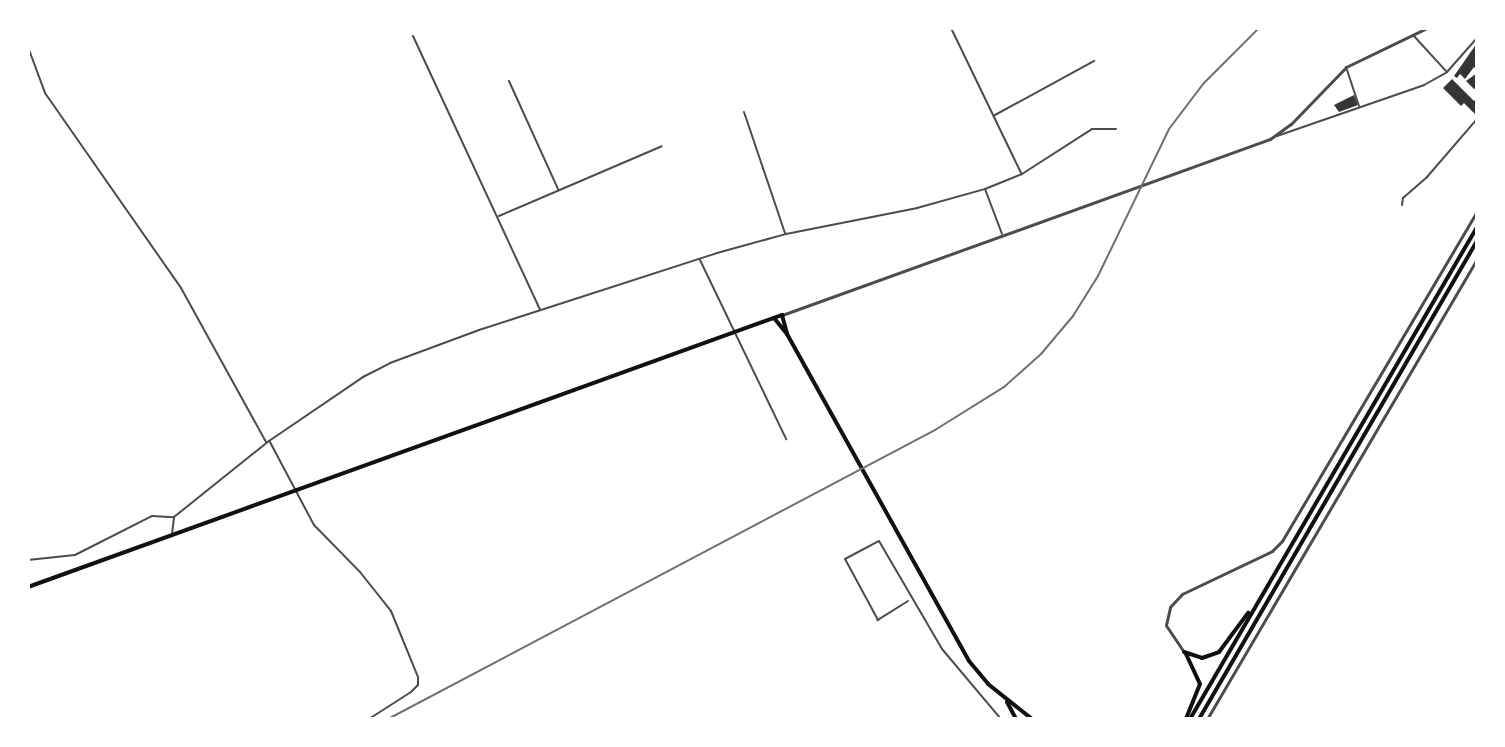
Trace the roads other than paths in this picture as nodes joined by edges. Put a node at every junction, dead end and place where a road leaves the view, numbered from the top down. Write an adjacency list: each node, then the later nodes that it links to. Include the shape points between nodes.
1 (951, 28): 13 (street)
2 (1427, 28): 3 (street)
3 (1413, 35): 8 (street); 9 (street)
4 (413, 36): 23 (street)
5 (1477, 38): 9 (street)
6 (28, 47): 36 (street, via 45,93 181,288)
7 (1094, 61): 13 (street)
8 (1346, 67): 11 (street); 16 (street)
9 (1447, 72): 11 (street)
10 (509, 81): 20 (street)
11 (1360, 107): 16 (street)
12 (744, 112): 25 (street)
13 (994, 115): 18 (street)
14 (1477, 119): 21 (street)
15 (1116, 129): 18 (street, via 1092,129)
16 (1277, 136): 26 (street)
17 (662, 146): 20 (street)
18 (1022, 174): 19 (street)
19 (985, 189): 25 (street); 26 (street)
20 (559, 190): 23 (street)
21 (1402, 205)
22 (1477, 211): 44 (street, via 1282,541 1272,551 1182,594 1168,609 1166,625)
23 (498, 217): 30 (street)
24 (1477, 227): 41 (main road)
25 (786, 234): 28 (street)
26 (1003, 235): 31 (street)
27 (1477, 241): 51 (main road)
28 (700, 259): 30 (street); 33 (street)
29 (1477, 259): 52 (street)
30 (541, 310): 36 (street, via 363,377)
31 (782, 315): 32 (main road); 34 (main road)
32 (774, 318): 33 (main road); 34 (main road)
33 (734, 333): 35 (street); 37 (main road)
34 (787, 334): 45 (main road, via 969,661)
35 (786, 439)
36 (268, 442): 37 (street); 38 (street)
37 (295, 491): 39 (main road); 46 (street, via 314,525 391,611 418,677 411,692)
38 (174, 517): 39 (street); 40 (street, via 152,516 79,554)
39 (172, 535): 42 (main road)
40 (28, 560)
41 (1271, 581): 44 (main road, via 1223,649 1203,658); 50 (main road)
42 (28, 587)
43 (908, 601): 47 (street, via 878,620 845,559 879,541 949,660)
44 (1184, 652): 50 (main road, via 1200,684)
45 (1006, 700): 48 (main road); 49 (main road)
46 (369, 719)
47 (1001, 719)
48 (1016, 719)
49 (1032, 719)
50 (1188, 719)
51 (1199, 719)
52 (1207, 719)

